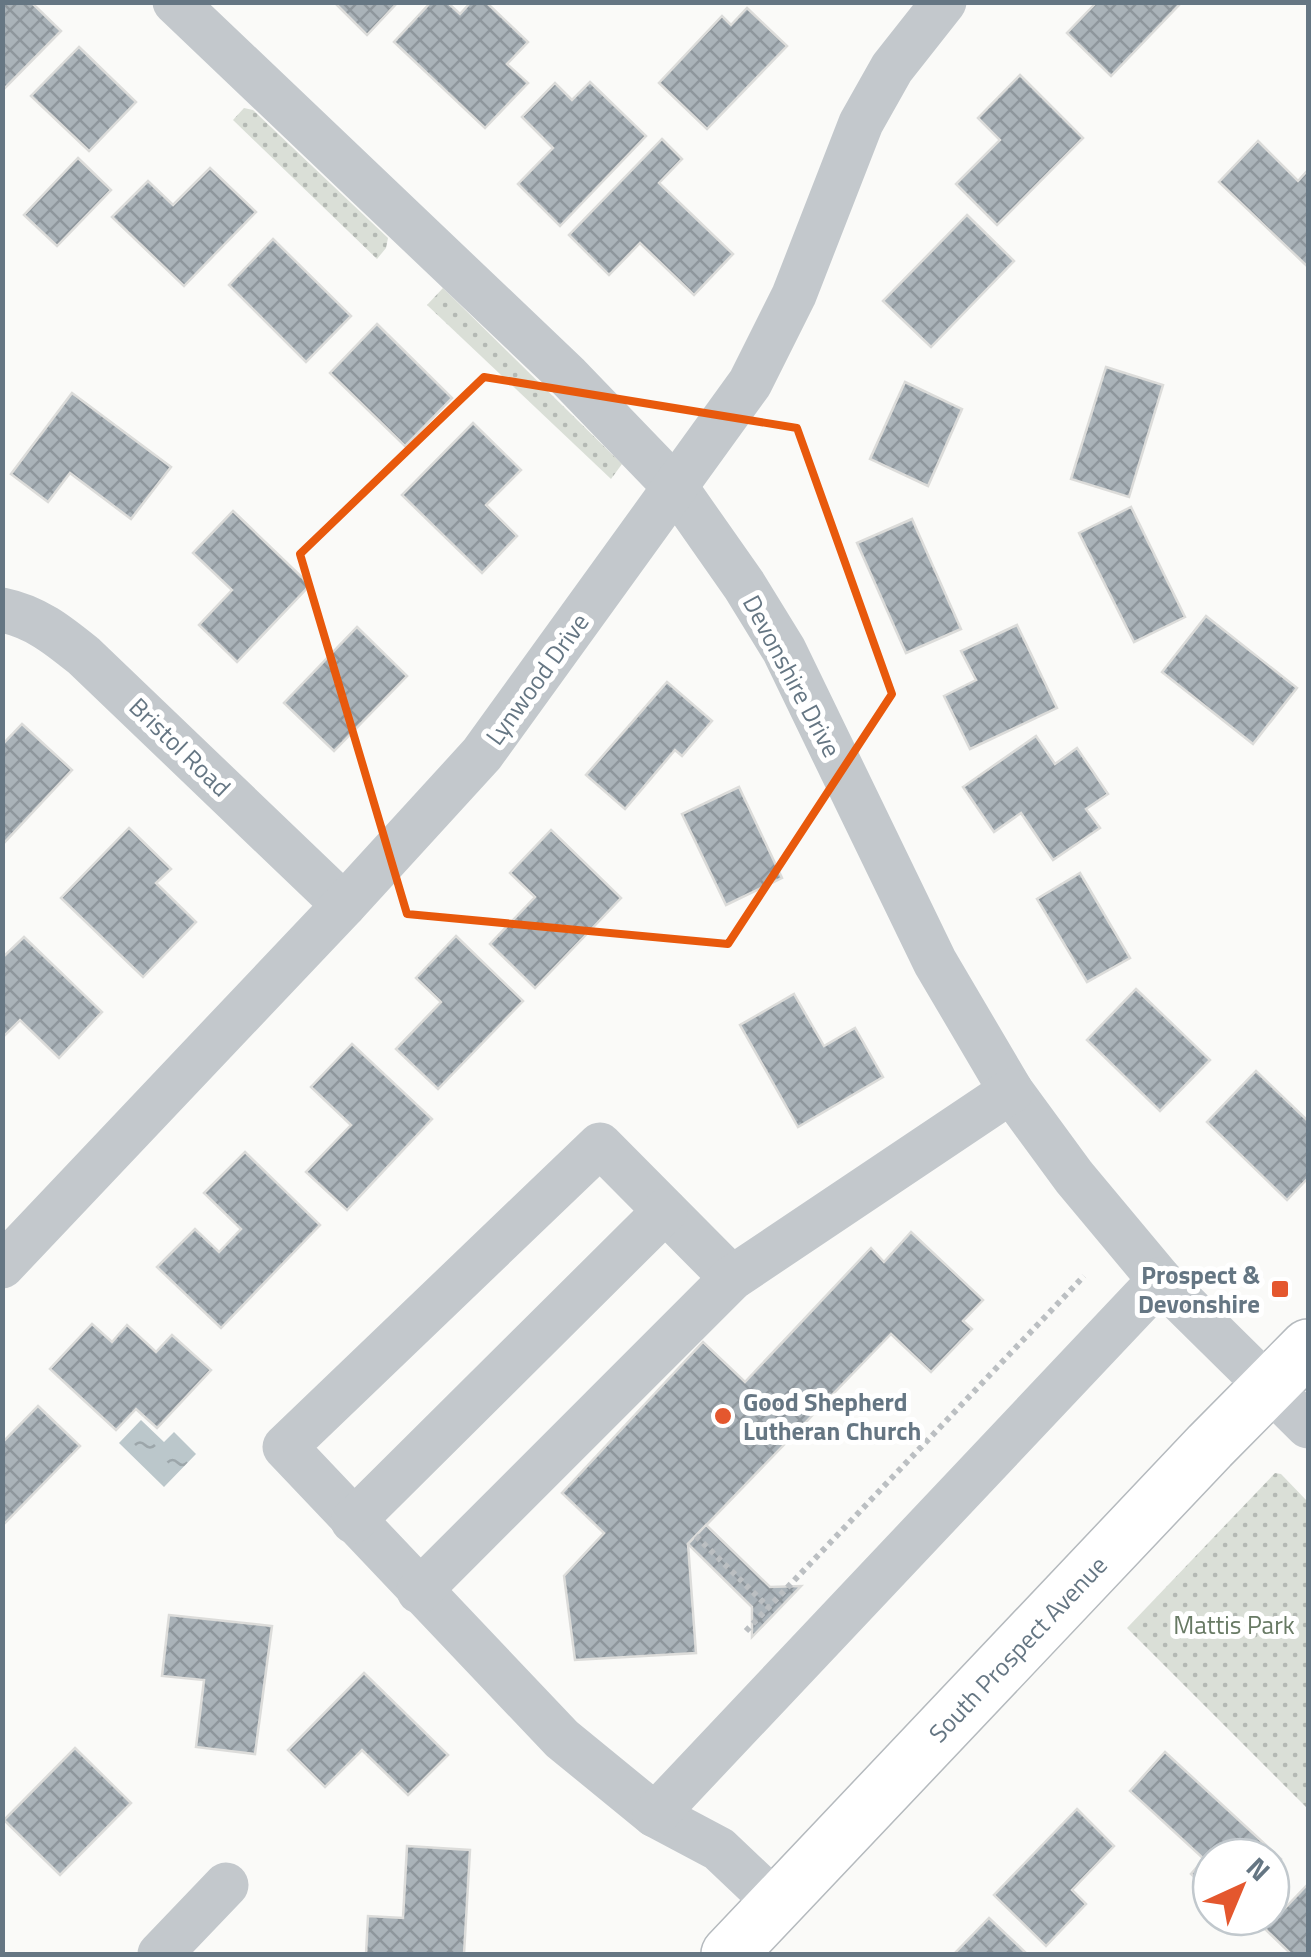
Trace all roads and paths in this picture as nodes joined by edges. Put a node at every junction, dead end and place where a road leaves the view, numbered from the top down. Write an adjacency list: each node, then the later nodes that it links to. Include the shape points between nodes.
1 (175, 2): 3 (street, Devonshire Drive, via 568,376)
2 (944, 2): 3 (street, Lynwood Drive, via 892,68 861,123 794,296 750,383)
3 (676, 488): 5 (street, Lynwood Drive, via 482,754); 6 (street, Devonshire Drive, via 784,650 935,962)
4 (2, 610): 5 (street, Bristol Road, via 47,626 84,656)
5 (344, 906): 8 (street, Lynwood Drive)
6 (1011, 1091): 10 (street); 11 (street, Devonshire Drive)
7 (664, 1211): 10 (street); 15 (street); 15 (street, via 600,1145 285,1447)
8 (2, 1266)
9 (1084, 1276): 18 (path)
10 (732, 1278): 17 (street)
11 (1160, 1280): 13 (street, Devonshire Drive); 20 (street)
12 (1308, 1348): 13 (main road, South Prospect Avenue)
13 (1271, 1387): 14 (street, Devonshire Drive); 22 (main road, South Prospect Avenue)
14 (1308, 1426)
15 (354, 1521): 17 (street)
16 (696, 1536): 18 (path)
17 (419, 1592): 20 (street, via 562,1739)
18 (768, 1607): 19 (path)
19 (746, 1631)
20 (656, 1815): 22 (street, via 719,1848)
21 (226, 1885): 23 (street)
22 (777, 1904): 24 (main road, South Prospect Avenue)
23 (160, 1954)
24 (729, 1954)

